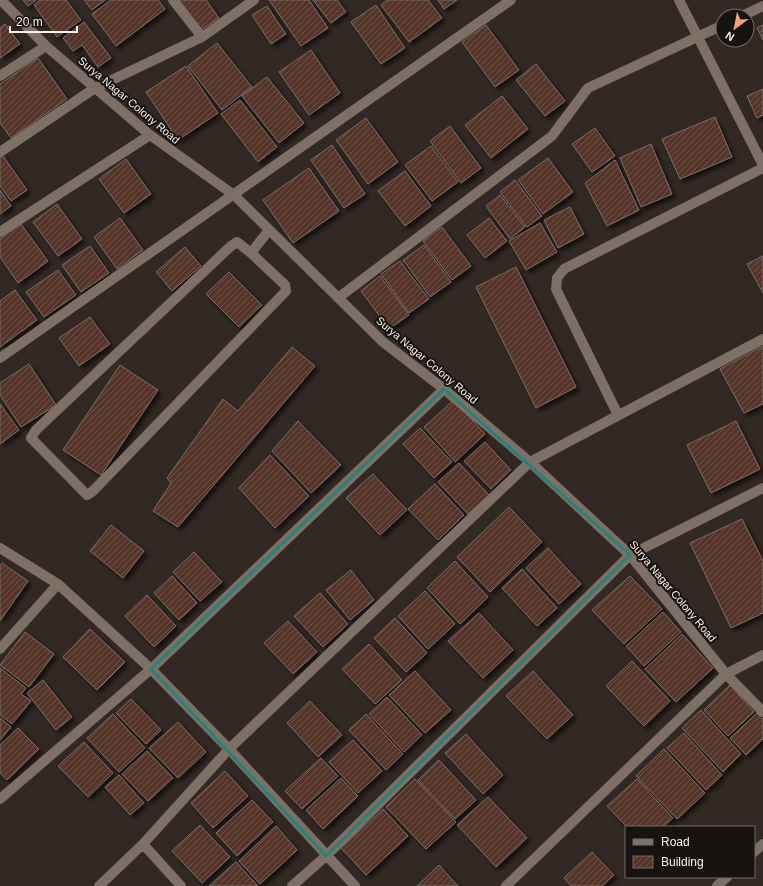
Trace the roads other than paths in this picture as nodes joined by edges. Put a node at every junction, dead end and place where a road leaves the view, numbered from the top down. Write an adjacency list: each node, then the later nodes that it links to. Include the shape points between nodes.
1 (1, 0): 9 (street, Surya Nagar Colony Road)
2 (173, 0): 7 (street)
3 (254, 0): 7 (street)
4 (511, 0): 15 (street)
5 (679, 0): 8 (street)
6 (715, 29): 8 (street)
7 (202, 37): 11 (street)
8 (698, 37): 14 (street); 19 (street, via 588,88 552,136)
9 (46, 46): 10 (street); 11 (street, Surya Nagar Colony Road)
10 (0, 76)
11 (95, 88): 12 (street, Surya Nagar Colony Road); 13 (street)
12 (150, 135): 15 (street, Surya Nagar Colony Road); 17 (street)
13 (0, 152)
14 (763, 167): 23 (street, via 564,269 557,278 556,289)
15 (234, 195): 16 (street, Surya Nagar Colony Road); 21 (street)
16 (269, 230): 18 (street); 19 (street, Surya Nagar Colony Road)
17 (0, 232)
18 (251, 253): 18 (street, via 284,285 286,291 87,495 31,438 36,430 231,246 236,242)
19 (338, 298): 22 (street, Surya Nagar Colony Road, via 383,342)
20 (763, 339): 23 (street)
21 (0, 358)
22 (444, 389): 24 (street, Surya Nagar Colony Road); 31 (street)
23 (618, 415): 24 (street)
24 (530, 462): 27 (street, Surya Nagar Colony Road); 34 (street)
25 (763, 488): 27 (street)
26 (0, 548): 28 (street)
27 (630, 555): 32 (street, Surya Nagar Colony Road); 39 (street)
28 (58, 584): 29 (street); 31 (street)
29 (0, 649)
30 (763, 655): 32 (street)
31 (151, 669): 34 (street); 35 (street)
32 (726, 674): 33 (street, Surya Nagar Colony Road); 45 (street)
33 (763, 712)
34 (228, 749): 36 (street); 39 (street)
35 (0, 799)
36 (143, 844): 41 (street); 42 (street)
37 (763, 844): 38 (street)
38 (755, 851)
39 (326, 856): 43 (street); 44 (street)
40 (726, 878): 46 (street)
41 (99, 886)
42 (181, 886)
43 (292, 886)
44 (355, 886)
45 (506, 886)
46 (717, 886)

